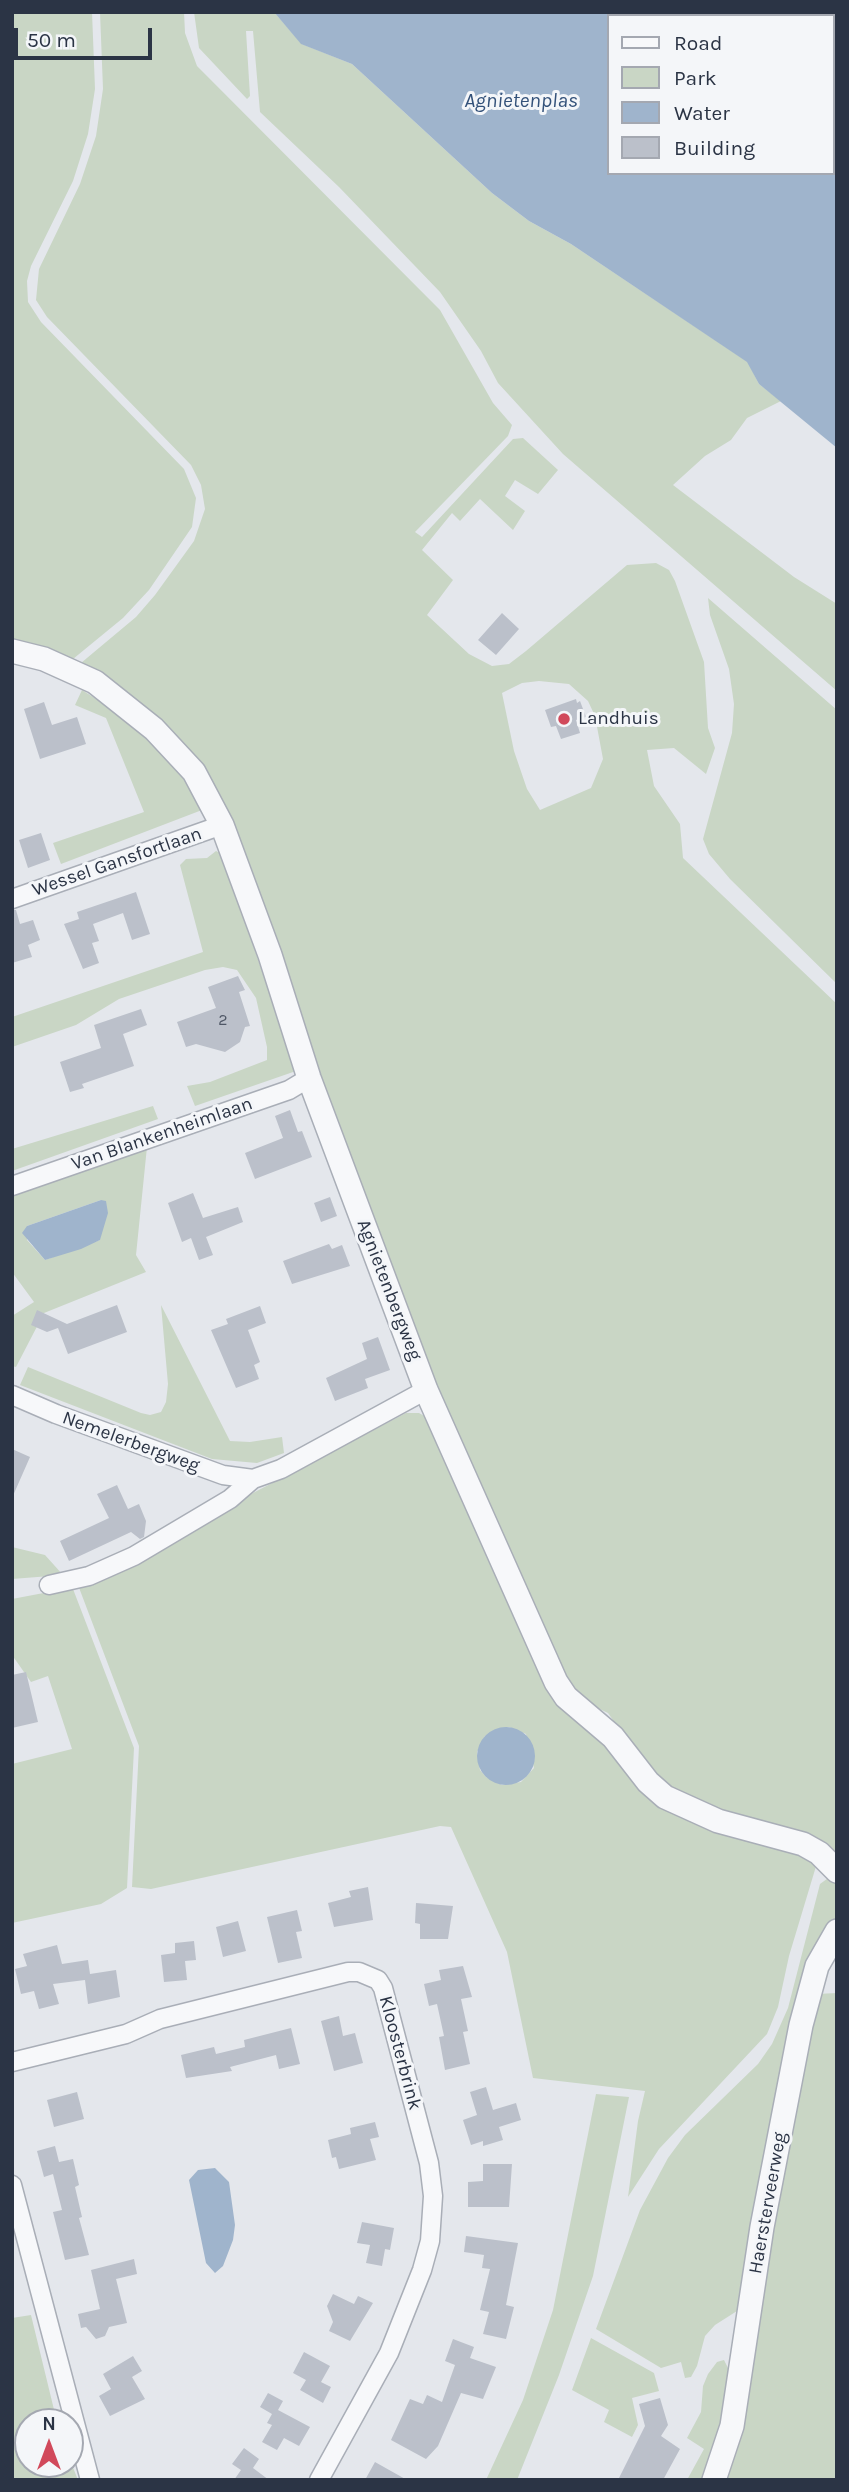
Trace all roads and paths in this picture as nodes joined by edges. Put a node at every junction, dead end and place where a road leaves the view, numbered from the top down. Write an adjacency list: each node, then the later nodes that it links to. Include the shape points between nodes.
1 (12, 652): 2 (street, Agnietenbergweg, via 44,659 94,682 154,729 194,772)
2 (222, 825): 3 (street, Wessel Gansfortlaan); 4 (street, Agnietenbergweg)
3 (12, 899)
4 (309, 1078): 5 (street, Van Blankenheimlaan, via 289,1090); 6 (street, Agnietenbergweg)
5 (12, 1186)
6 (426, 1390): 8 (street, via 281,1469); 10 (street, Agnietenbergweg, via 566,1697 614,1737 640,1773 665,1797 718,1821 803,1844)
7 (12, 1395): 8 (street, Nemelerbergweg, via 223,1475)
8 (253, 1479): 9 (street, via 230,1500 134,1556 89,1576)
9 (49, 1585)
10 (837, 1871)
11 (837, 1931): 16 (street, Haersterveerweg, via 817,1966 802,2025 762,2227 732,2426)
12 (12, 2062): 15 (street, Kloosterbrink, via 348,1972 378,1980 429,2163 433,2196 430,2241 389,2353)
13 (12, 2185): 14 (street)
14 (90, 2480)
15 (319, 2480)
16 (714, 2480)

